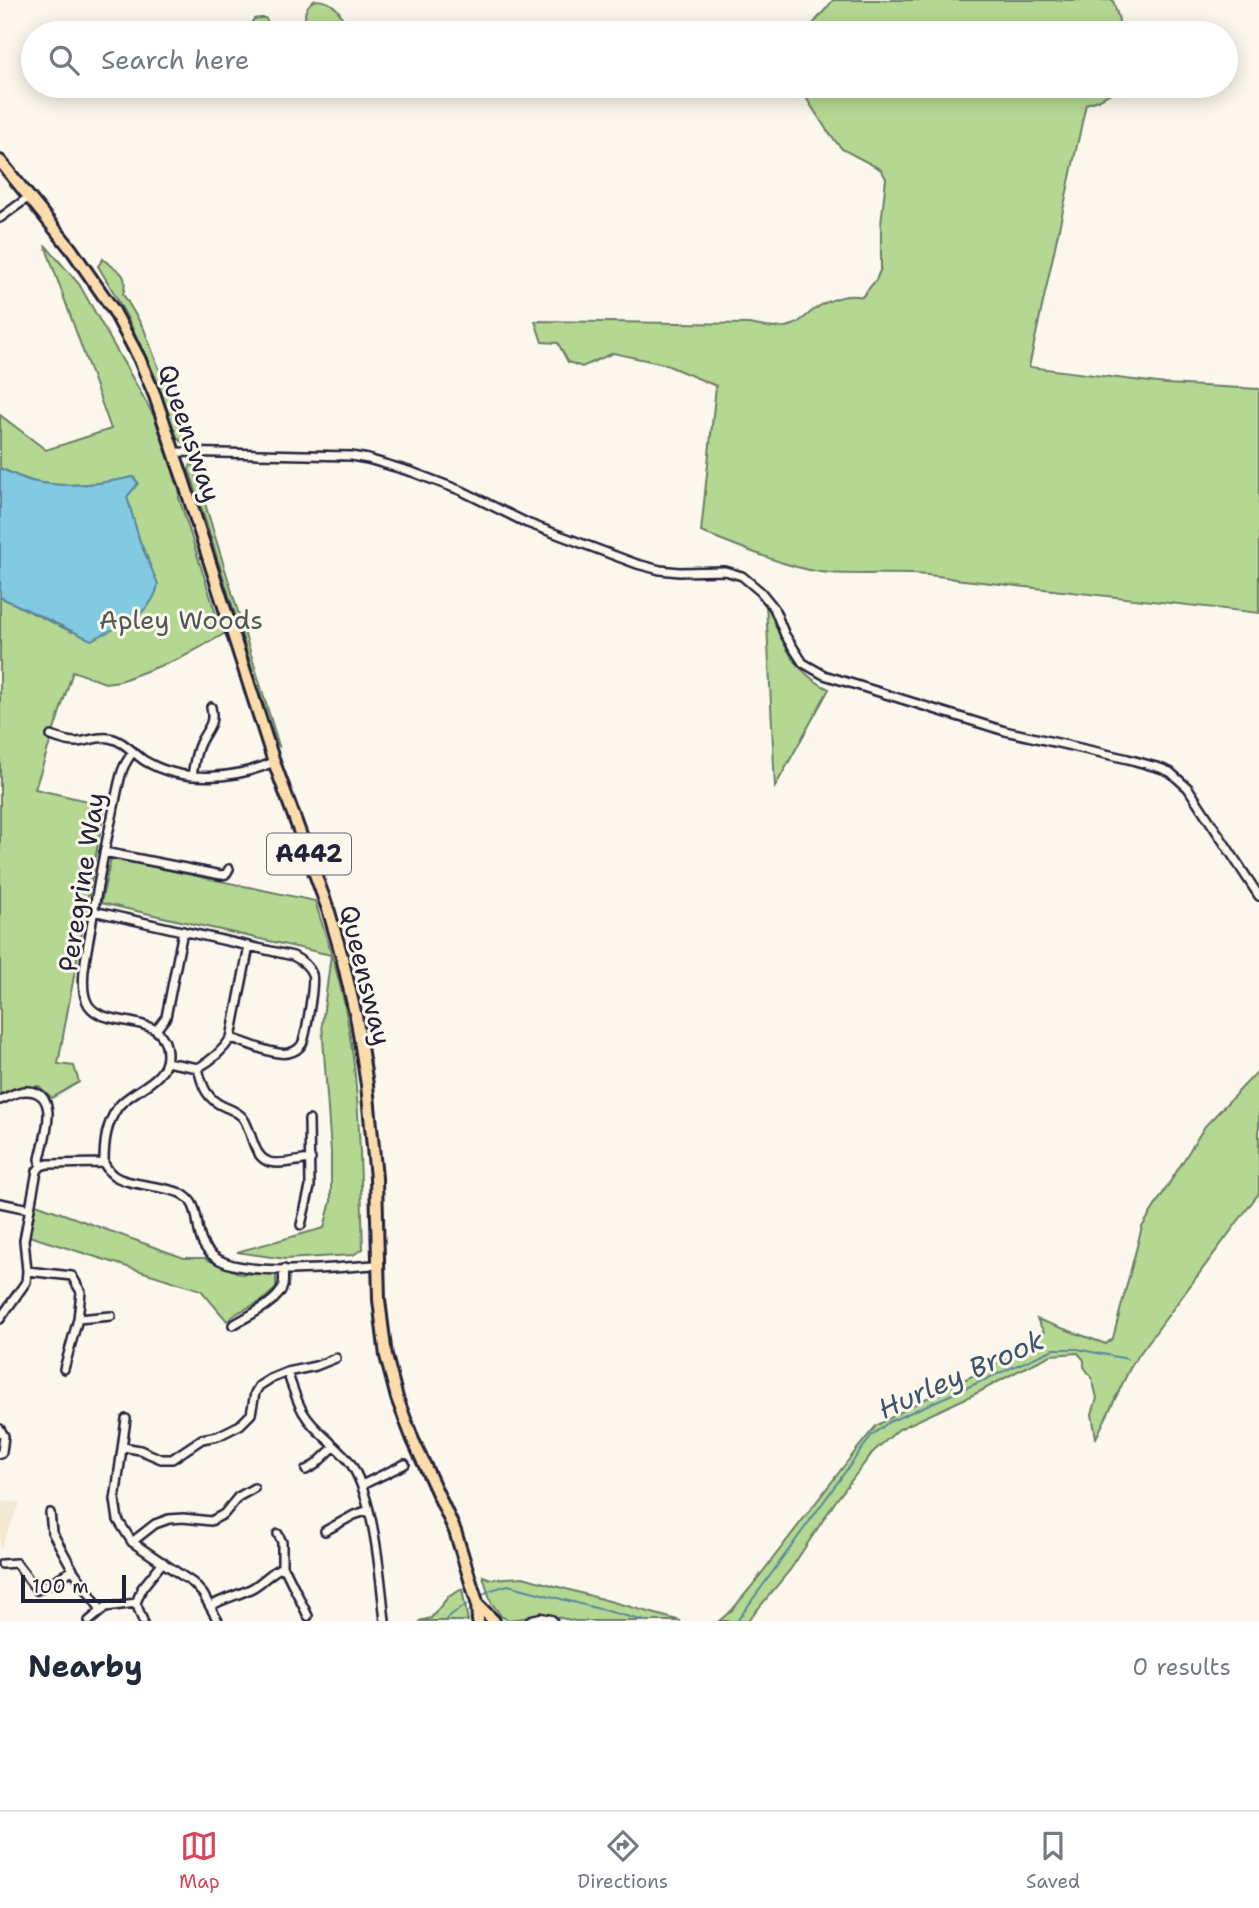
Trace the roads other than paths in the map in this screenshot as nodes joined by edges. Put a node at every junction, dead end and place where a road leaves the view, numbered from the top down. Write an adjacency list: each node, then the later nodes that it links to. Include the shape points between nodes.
1 (0, 161): 2 (main road, Queensway / A442)
2 (29, 197): 3 (street); 4 (main road, Queensway / A442, via 114,311 139,358)
3 (0, 218)
4 (174, 452): 8 (main road, Queensway / A442); 12 (street, via 368,459 462,491 527,523 637,564 742,576 774,608 803,663 824,675 1005,731 1170,772 1188,788)
5 (211, 707): 9 (street, via 212,723 200,742)
6 (51, 736): 7 (street, via 76,742 109,737)
7 (132, 752): 9 (street, via 158,768); 10 (street, Peregrine Way, via 120,778)
8 (274, 762): 9 (street, via 235,774); 28 (main road, Queensway / A442, via 329,912 356,1021 373,1135)
9 (192, 776)
10 (104, 852): 11 (street, via 221,875); 13 (street, Peregrine Way)
11 (229, 869)
12 (1259, 896)
13 (93, 911): 14 (street); 16 (street, Peregrine Way, via 86,1001 99,1015)
14 (183, 931): 15 (street); 16 (street, via 166,1017)
15 (249, 946): 17 (street); 17 (street, via 293,956 312,973 304,1038 299,1048 285,1054)
16 (156, 1030): 18 (street, via 166,1044)
17 (231, 1038): 19 (street, via 218,1055)
18 (166, 1062): 19 (street); 23 (street, via 157,1077 119,1106 110,1120)
19 (198, 1068): 22 (street, via 205,1093 240,1115 260,1156 274,1163)
20 (0, 1100): 24 (street, via 28,1091 46,1102 49,1112)
21 (309, 1120): 22 (street)
22 (311, 1159): 27 (street)
23 (103, 1163): 24 (street); 29 (street, via 114,1177 184,1194 194,1205 205,1248 220,1260)
24 (41, 1166): 26 (street)
25 (0, 1203): 26 (street)
26 (29, 1209): 30 (street, via 24,1240)
27 (301, 1225)
28 (377, 1265): 29 (street); 58 (main road, Queensway / A442, via 386,1356 397,1398 455,1531)
29 (284, 1269): 36 (street, via 277,1296)
30 (27, 1271): 32 (street, via 26,1282); 35 (street, via 72,1276 81,1292)
31 (0, 1301): 32 (street)
32 (9, 1306): 34 (street)
33 (111, 1316): 35 (street)
34 (0, 1319)
35 (78, 1319): 38 (street)
36 (233, 1325)
37 (336, 1357): 39 (street)
38 (64, 1368)
39 (287, 1372): 42 (street, via 259,1386 251,1414 240,1425 202,1439 172,1459); 43 (street, via 303,1412)
40 (125, 1419): 42 (street)
41 (0, 1429): 44 (street, via 4,1436)
42 (123, 1447): 53 (street, via 115,1500 118,1520)
43 (334, 1447): 46 (street); 47 (street)
44 (0, 1454)
45 (405, 1464): 47 (street)
46 (306, 1470)
47 (362, 1485): 49 (street)
48 (254, 1488): 53 (street, via 211,1521 169,1519)
49 (369, 1510): 51 (street); 66 (street)
50 (50, 1513): 57 (street, via 52,1532)
51 (325, 1531)
52 (278, 1534): 56 (street)
53 (132, 1542): 54 (street)
54 (163, 1562): 59 (street); 60 (street, via 193,1583)
55 (2, 1564): 57 (street, via 16,1563 37,1590)
56 (282, 1567): 60 (street, via 253,1588); 62 (street)
57 (73, 1570): 61 (street)
58 (476, 1600): 67 (main road, A442); 68 (main road, A442)
59 (136, 1603): 61 (street); 64 (street)
60 (211, 1606): 65 (street)
61 (101, 1610): 63 (street)
62 (308, 1616)
63 (89, 1621)
64 (143, 1621)
65 (218, 1621)
66 (385, 1621)
67 (478, 1621)
68 (494, 1621)
69 (532, 1621): 70 (street)
70 (551, 1621)

